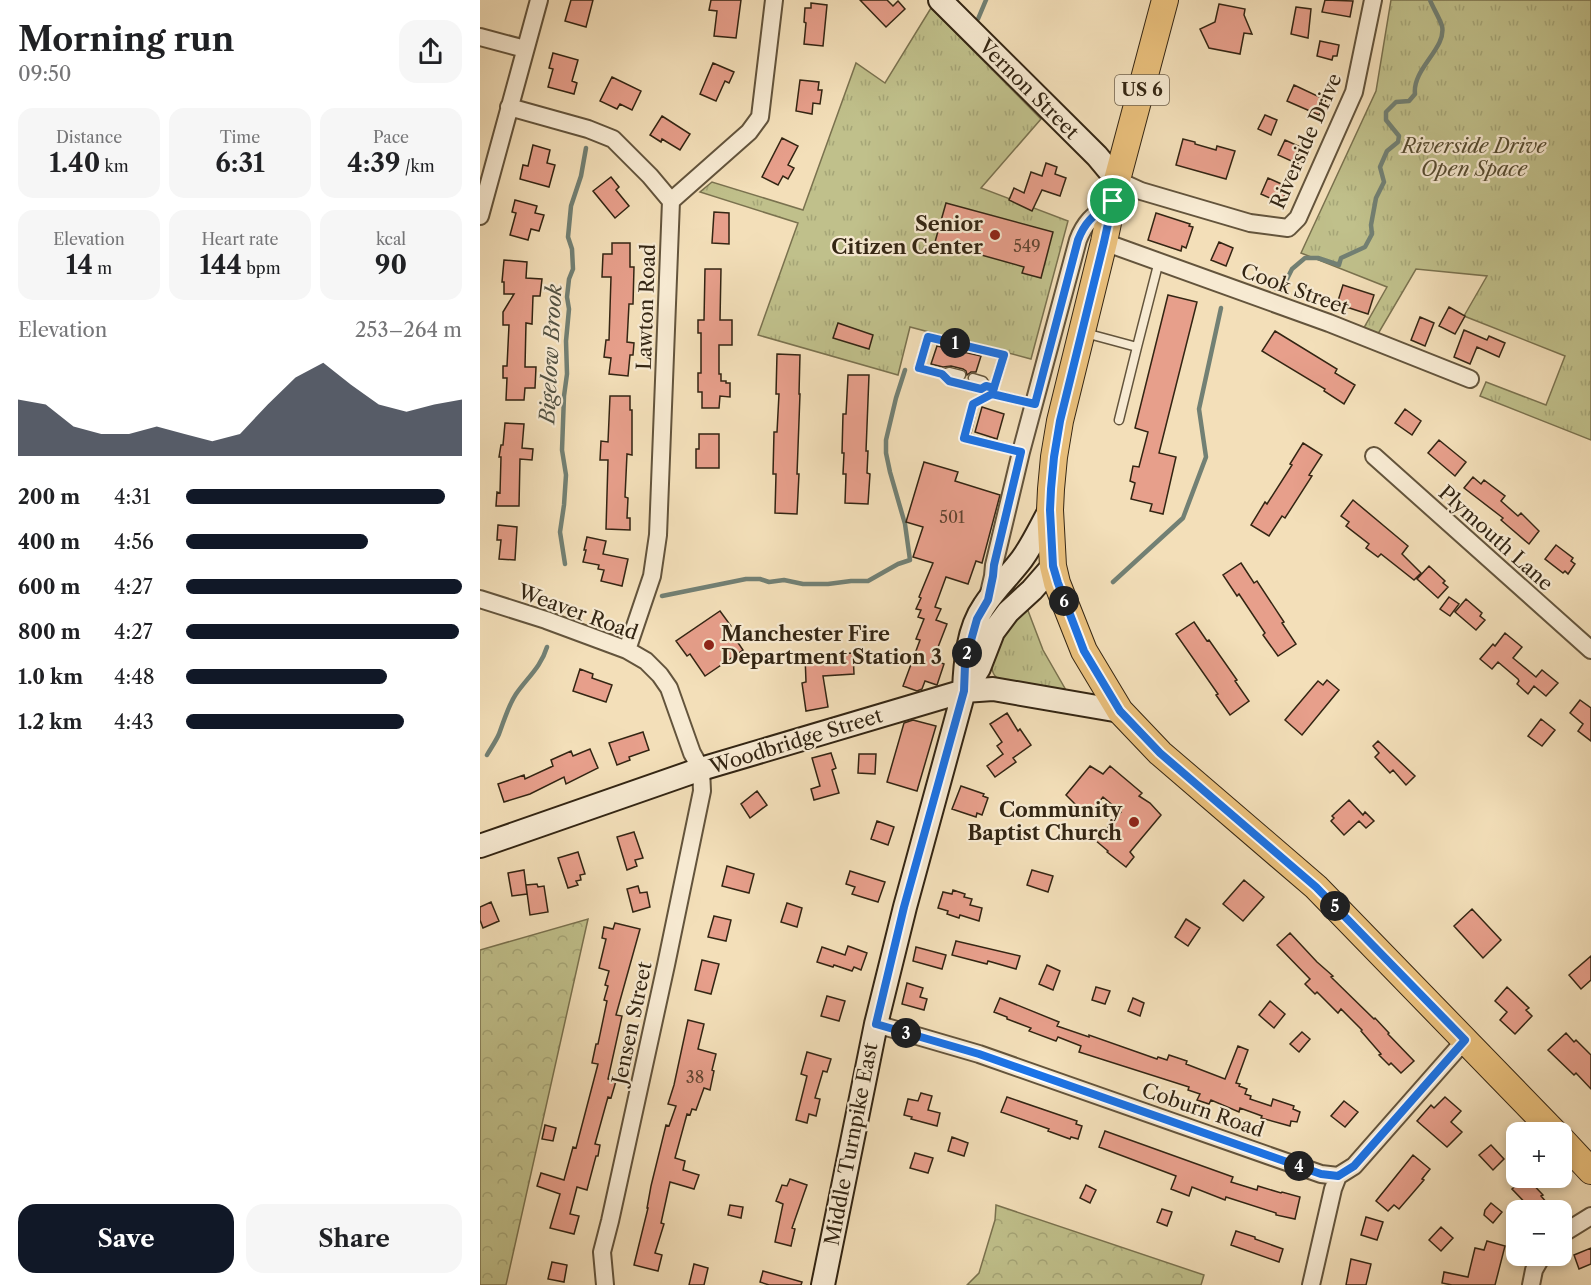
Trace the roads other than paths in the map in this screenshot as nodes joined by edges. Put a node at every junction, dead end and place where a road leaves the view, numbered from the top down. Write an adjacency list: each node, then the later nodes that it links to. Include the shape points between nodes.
1 (539, 0): 7 (street)
2 (774, 0): 10 (street, via 760,117)
3 (940, 0): 9 (main road, Vernon Street, via 1097,156)
4 (1165, 0): 9 (main road, Middle Turnpike East / US 6)
5 (1373, 0): 9 (street, Riverside Drive, via 1354,92 1298,218 1288,228 1250,223 1141,191)
6 (480, 37): 7 (street)
7 (525, 49): 8 (street)
8 (509, 107): 10 (street, via 614,139); 11 (street)
9 (1115, 190): 12 (main road, Middle Turnpike East / US 6); 21 (street, Middle Turnpike East, via 1084,225 1078,240)
10 (671, 201): 29 (street, Lawton Road, via 658,534 652,576)
11 (480, 216)
12 (1104, 242): 13 (street, Cook Street); 14 (main road, Middle Turnpike East / US 6)
13 (1159, 261): 15 (lane); 19 (street, Cook Street)
14 (1082, 332): 15 (lane); 25 (main road, Middle Turnpike East / US 6, via 1060,421)
15 (1137, 347): 22 (lane)
16 (942, 374): 17 (lane); 20 (lane, via 949,381); 20 (lane, via 919,368 928,337 1004,355)
17 (961, 375)
18 (973, 378): 20 (lane)
19 (1470, 379)
20 (991, 389): 21 (lane); 23 (lane, via 973,404 964,438)
21 (1035, 404): 23 (street, Middle Turnpike East)
22 (1119, 420)
23 (1021, 452): 28 (street, Middle Turnpike East)
24 (1374, 456): 30 (street, Plymouth Lane)
25 (1050, 510): 26 (main road, US 6); 28 (main road, Middle Turnpike East, via 1022,558)
26 (1053, 566): 31 (main road, Middle Turnpike East, via 993,632 979,668); 32 (main road, US 6, via 1084,651)
27 (480, 599): 29 (street, Weaver Road)
28 (988, 600): 31 (main road, Middle Turnpike East, via 970,644)
29 (627, 650): 33 (street, Weaver Road, via 646,661 669,688)
30 (1591, 650)
31 (964, 691): 32 (main road, Woodbridge Street, via 993,690); 33 (main road, Woodbridge Street); 35 (main road, Middle Turnpike East)
32 (1120, 711): 36 (main road, US 6, via 1160,753 1316,887)
33 (701, 769): 34 (main road, Woodbridge Street); 44 (street, Jensen Street, via 702,791 676,918 602,1252)
34 (480, 846)
35 (876, 1024): 40 (street, Coburn Road, via 979,1054 1321,1174); 45 (main road, Middle Turnpike East)
36 (1465, 1040): 37 (main road, US 6); 40 (street, via 1354,1166)
37 (1544, 1122)
38 (1572, 1151): 39 (main road)
39 (1591, 1171)
40 (1338, 1176): 46 (street)
41 (1591, 1216): 42 (street)
42 (1572, 1228)
43 (1536, 1266): 47 (street)
44 (605, 1285)
45 (823, 1285)
46 (1311, 1285)
47 (1531, 1285)

